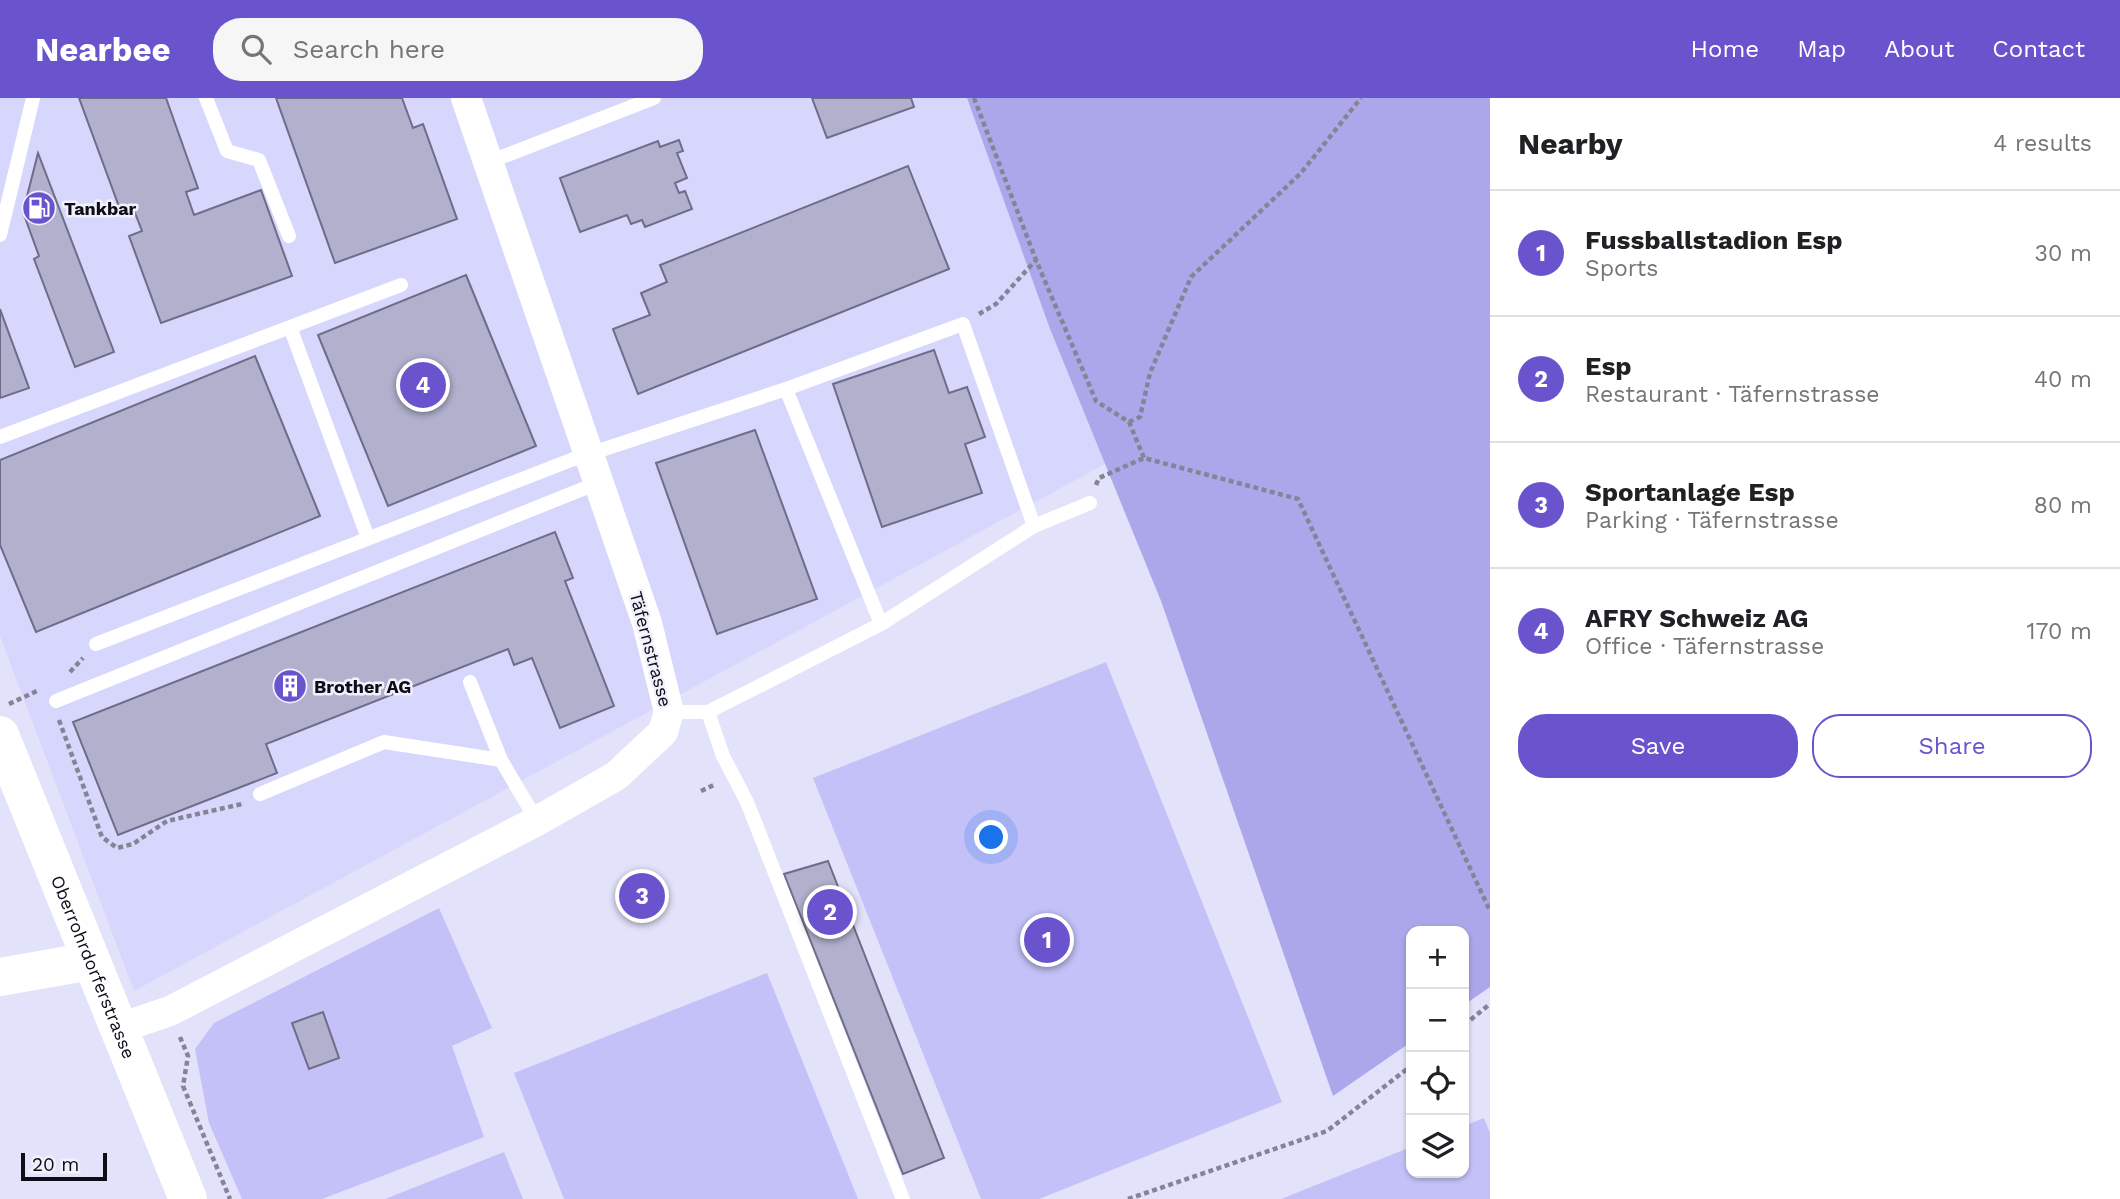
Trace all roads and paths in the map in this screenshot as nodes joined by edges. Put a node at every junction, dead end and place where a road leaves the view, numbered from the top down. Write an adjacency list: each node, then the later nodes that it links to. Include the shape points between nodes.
1 (33, 98): 8 (lane)
2 (206, 98): 9 (lane, via 227,151 259,160)
3 (466, 98): 7 (street, Täfernstrasse)
4 (653, 98): 7 (lane)
5 (974, 98): 10 (path)
6 (1361, 98): 15 (path, via 1301,173 1191,277 1150,373 1140,417)
7 (489, 162): 18 (street, Täfernstrasse)
8 (0, 235)
9 (289, 236)
10 (1036, 260): 12 (path, via 996,304); 15 (path, via 1096,401)
11 (401, 285): 13 (lane)
12 (963, 324): 14 (lane); 20 (lane)
13 (290, 327): 16 (lane); 21 (lane)
14 (786, 389): 18 (lane); 22 (lane)
15 (1129, 422): 17 (path)
16 (0, 437)
17 (1144, 458): 19 (path, via 1099,478); 33 (path, via 1298,499)
18 (596, 468): 21 (lane); 26 (lane); 27 (street, Täfernstrasse, via 647,622)
19 (1090, 503): 20 (lane)
20 (1034, 526): 22 (lane)
21 (368, 538): 23 (lane)
22 (881, 624): 28 (lane)
23 (96, 644)
24 (470, 682): 30 (lane)
25 (38, 690): 26 (path)
26 (56, 701): 31 (path, via 61,730 102,837 117,848 133,844 167,821 218,807 237,807)
27 (669, 712): 28 (lane); 32 (street, Täfernstrasse, via 663,732 616,776)
28 (708, 712): 43 (lane)
29 (0, 735): 34 (main road, Oberrohrdorferstrasse)
30 (501, 760): 31 (lane, via 384,742); 32 (lane)
31 (260, 794)
32 (537, 821): 38 (street, Täfernstrasse, via 170,1011)
33 (1490, 911)
34 (91, 961): 35 (main road); 38 (main road, Oberrohrdorferstrasse)
35 (0, 977)
36 (1490, 1004): 37 (path)
37 (1469, 1021)
38 (120, 1028): 41 (main road, Oberrohrdorferstrasse)
39 (1406, 1070): 44 (path, via 1327,1131)
40 (220, 1176): 42 (path)
41 (188, 1199)
42 (230, 1199)
43 (903, 1199)
44 (1128, 1199)

